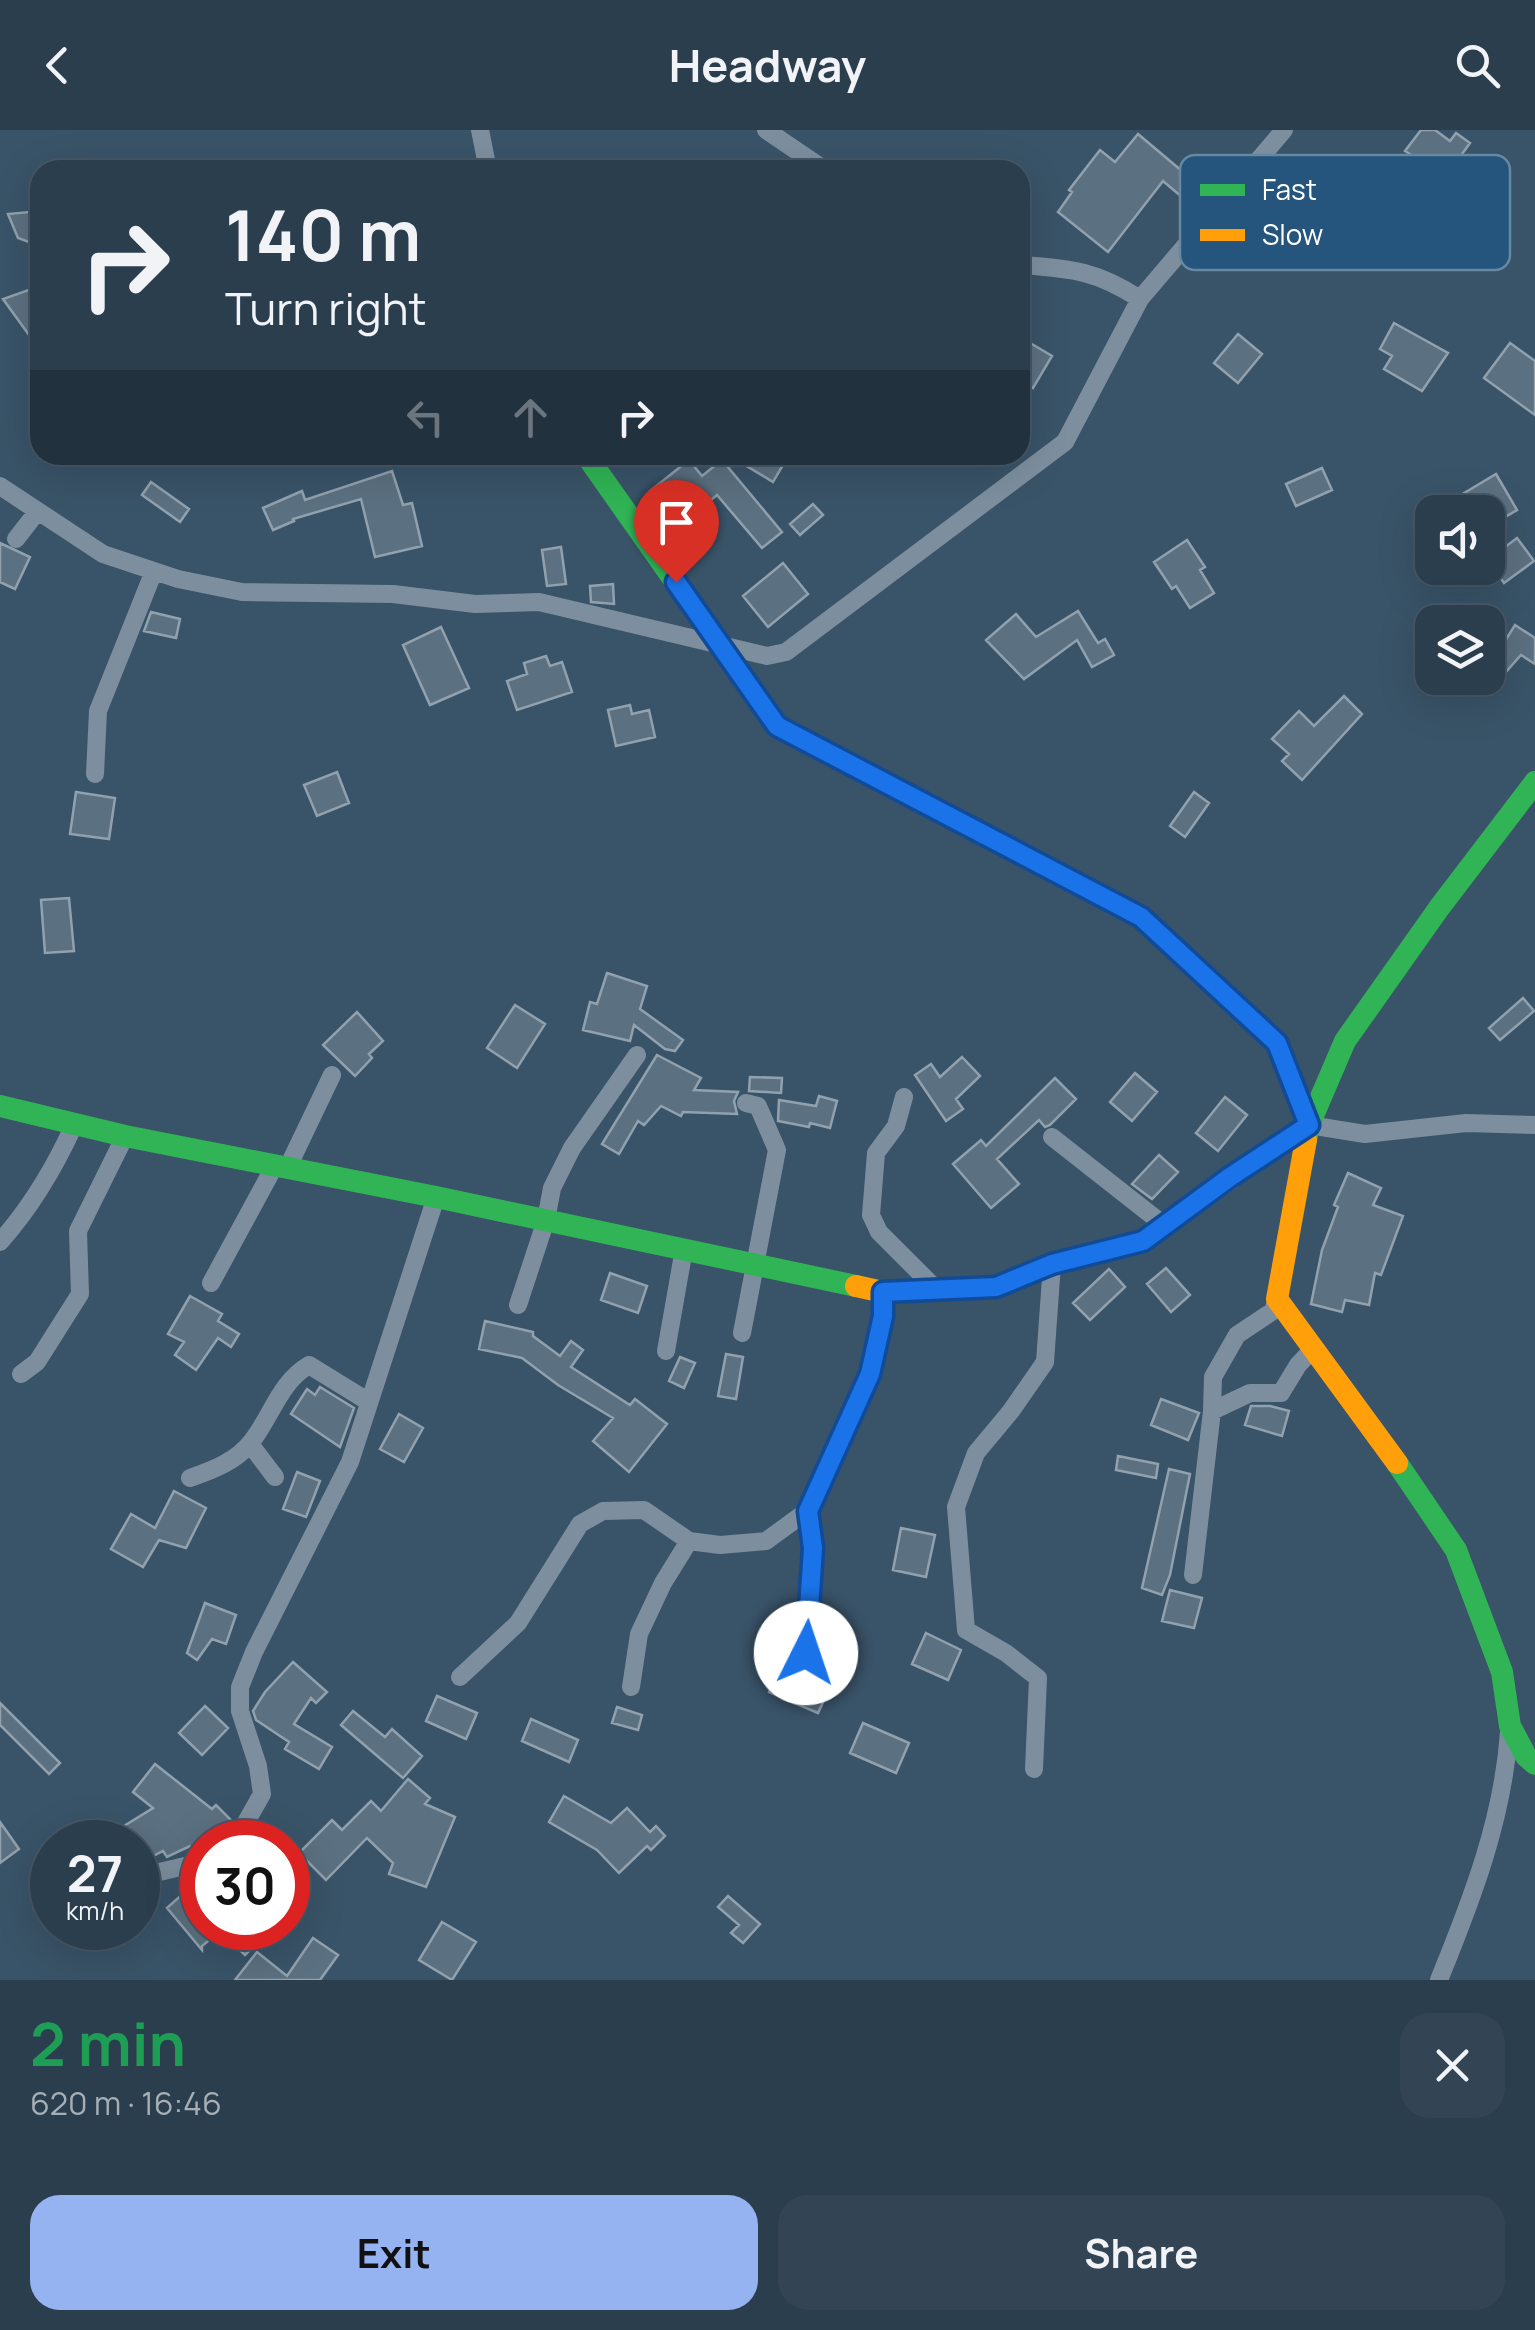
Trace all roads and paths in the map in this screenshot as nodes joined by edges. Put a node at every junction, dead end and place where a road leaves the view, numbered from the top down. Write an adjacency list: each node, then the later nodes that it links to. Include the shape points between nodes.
1 (480, 130): 5 (street)
2 (766, 130): 6 (street)
3 (1284, 130): 4 (street)
4 (1263, 155)
5 (486, 160)
6 (810, 160)
7 (1180, 253): 9 (street)
8 (1030, 266): 9 (street, via 1109,280)
9 (1140, 300): 15 (street, via 1065,442 786,652 767,656)
10 (593, 465): 15 (street)
11 (0, 486): 12 (street)
12 (38, 512): 13 (street); 14 (street, via 103,554)
13 (16, 539)
14 (154, 571): 15 (street, via 242,592 539,602); 16 (street, via 98,712)
15 (720, 645): 24 (street, via 777,726 1141,917 1277,1043)
16 (95, 774)
17 (1535, 782): 24 (street, via 1345,1040)
18 (637, 1054): 30 (street, via 572,1148 552,1188)
19 (332, 1074): 28 (street)
20 (904, 1097): 37 (street, via 896,1126 876,1153 870,1215)
21 (746, 1104): 34 (street, via 758,1106 777,1150)
22 (0, 1106): 23 (street)
23 (74, 1125): 26 (street); 32 (street, via 53,1171)
24 (1309, 1125): 25 (street, via 1365,1134 1466,1123); 31 (street); 39 (street)
25 (1535, 1125)
26 (125, 1136): 28 (street); 44 (street, via 78,1231 80,1294)
27 (1052, 1137): 31 (street)
28 (281, 1168): 29 (street); 36 (street)
29 (436, 1197): 30 (street); 45 (street)
30 (546, 1220): 33 (street); 40 (street)
31 (1164, 1226): 35 (street, via 1143,1241)
32 (0, 1242)
33 (684, 1248): 34 (street); 43 (street)
34 (754, 1263): 38 (street); 41 (street)
35 (1052, 1264): 37 (street, via 996,1287); 58 (street, via 1045,1362 976,1453 956,1508 966,1630 1038,1678)
36 (211, 1283)
37 (938, 1290): 38 (street)
38 (883, 1292): 50 (street, via 870,1374)
39 (1278, 1300): 42 (street); 46 (street, via 1273,1311 1237,1335 1212,1376)
40 (518, 1305)
41 (742, 1333)
42 (1314, 1348): 46 (street, via 1281,1393 1250,1393); 56 (street, via 1456,1550 1502,1672)
43 (666, 1350)
44 (21, 1374)
45 (369, 1402): 47 (street, via 309,1365 293,1374); 59 (street, via 350,1462 240,1687 262,1794)
46 (1212, 1411): 52 (street)
47 (250, 1444): 48 (street, via 219,1468); 49 (street)
48 (190, 1478)
49 (275, 1478)
50 (808, 1511): 51 (street, via 766,1541); 53 (street, via 813,1548)
51 (688, 1541): 54 (street, via 644,1510 603,1511 580,1524 518,1623); 55 (street, via 638,1634)
52 (1193, 1574)
53 (806, 1653)
54 (460, 1677)
55 (630, 1687)
56 (1510, 1726): 57 (street); 60 (street, via 1506,1779 1478,1882)
57 (1535, 1764)
58 (1034, 1769)
59 (247, 1820)
60 (1439, 1980)

